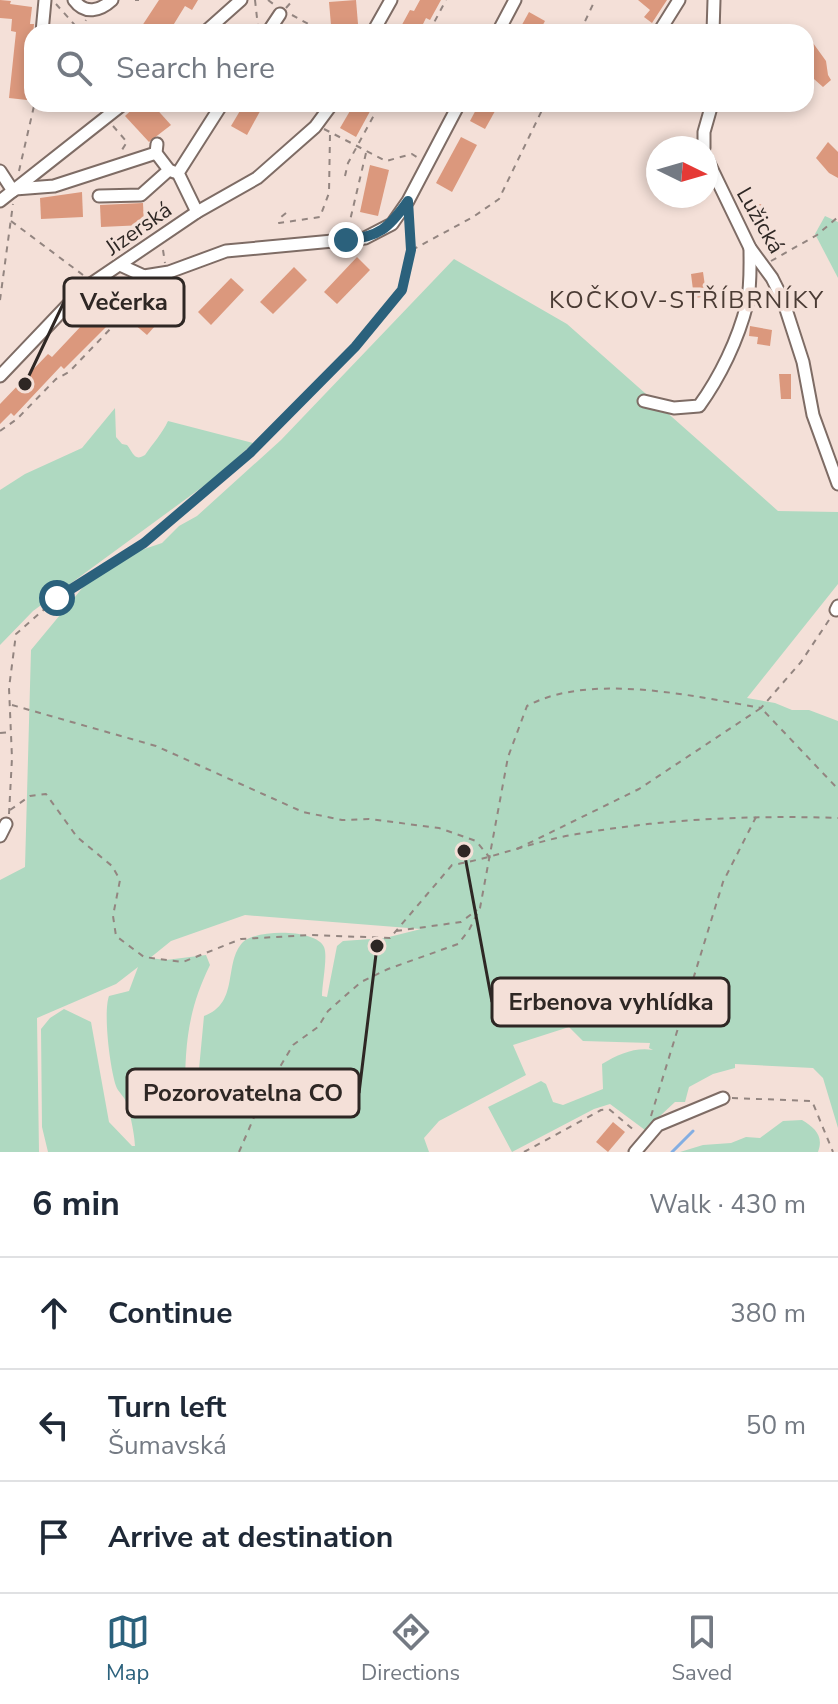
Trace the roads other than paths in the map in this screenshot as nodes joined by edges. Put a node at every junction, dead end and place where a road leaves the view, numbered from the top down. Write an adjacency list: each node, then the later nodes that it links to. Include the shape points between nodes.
1 (45, 0): 10 (street)
2 (74, 0): 3 (street, via 95,10)
3 (112, 0)
4 (241, 0): 11 (street)
5 (391, 0): 13 (street)
6 (515, 0): 14 (street)
7 (679, 0): 15 (street)
8 (714, 0): 16 (street)
9 (281, 12): 12 (street)
10 (43, 24)
11 (214, 24)
12 (273, 24)
13 (378, 24)
14 (502, 24)
15 (664, 24)
16 (713, 24)
17 (113, 112): 26 (street)
18 (216, 112): 24 (street, Jizerská)
19 (326, 112): 29 (street, Jizerská, via 257,178)
20 (455, 112): 31 (street, via 392,224 365,238 226,251 144,276)
21 (710, 112): 22 (street)
22 (704, 136)
23 (0, 171): 26 (street)
24 (174, 172): 26 (street, via 156,149 54,186); 27 (street, via 141,195); 29 (street, Jizerská)
25 (718, 182): 30 (street, Lužická)
26 (14, 190): 28 (street)
27 (99, 196)
28 (0, 201)
29 (197, 212): 31 (street, Jizerská)
30 (750, 248): 33 (street, via 746,305 710,391 699,406 674,408); 34 (street, Lužická, via 783,300 813,415)
31 (120, 265): 32 (street, Jizerská, via 82,290)
32 (0, 376)
33 (644, 401)
34 (838, 483)
35 (6, 824): 36 (street)
36 (0, 836)
37 (723, 1098): 38 (street, via 658,1125)
38 (635, 1152)

